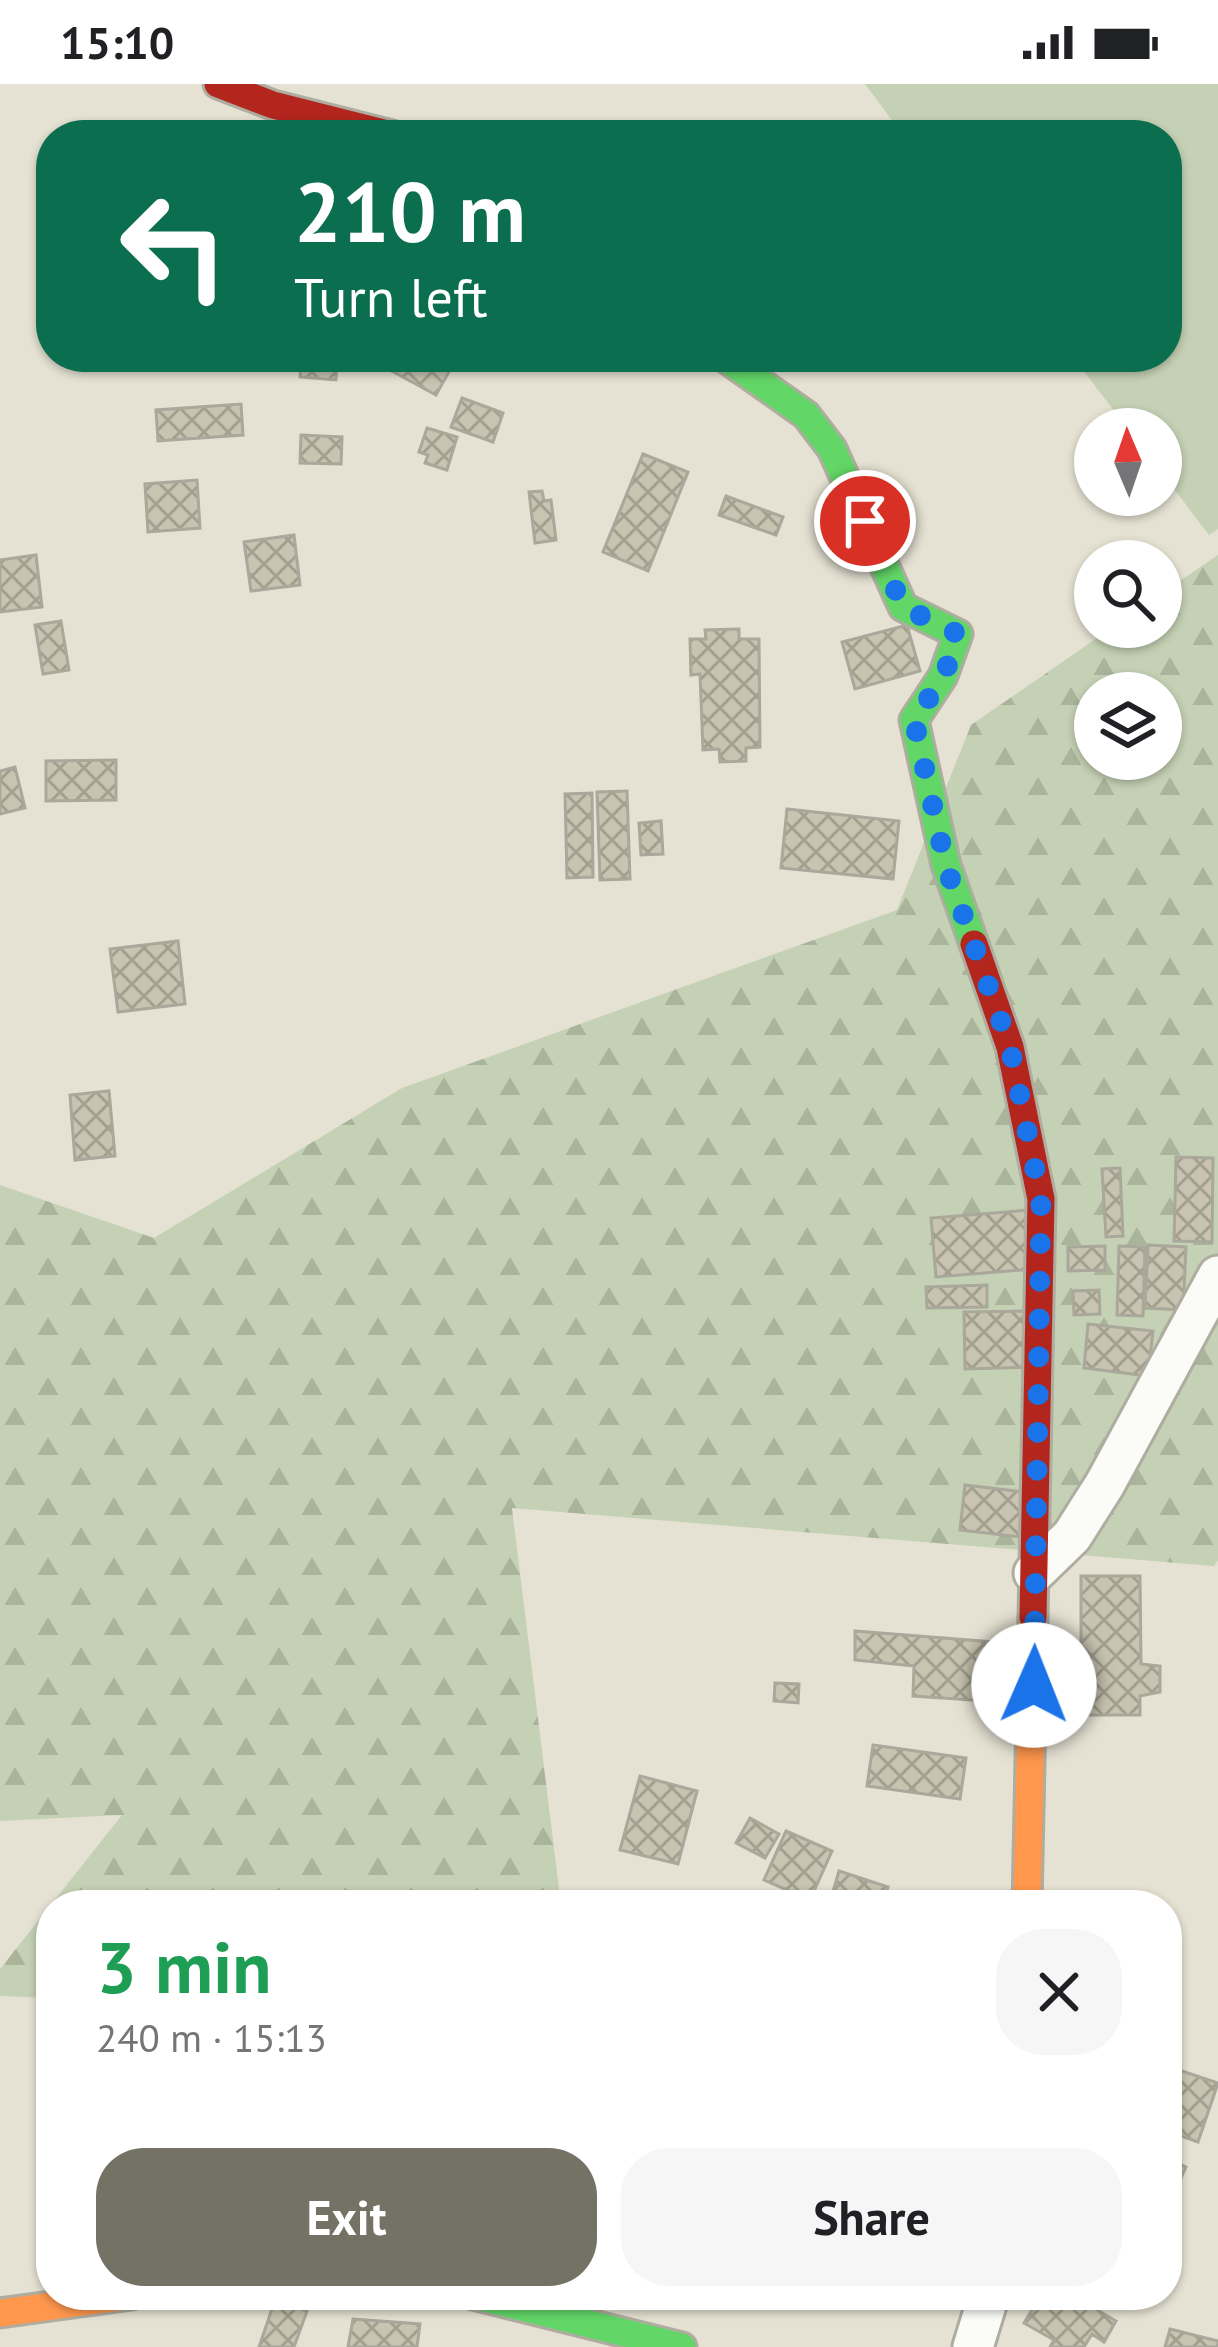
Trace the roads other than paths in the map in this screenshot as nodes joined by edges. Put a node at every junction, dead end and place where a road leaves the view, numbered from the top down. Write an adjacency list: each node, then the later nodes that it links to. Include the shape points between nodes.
1 (218, 84): 2 (street)
2 (329, 120)
3 (745, 372): 5 (street, via 806,415 850,484 903,607 958,634 944,676 914,720 946,866 1010,1047 1041,1199)
4 (1218, 1276): 5 (street, via 1105,1484 1072,1536)
5 (1034, 1573): 6 (street)
6 (1028, 1890)
7 (36, 2309): 10 (street)
8 (533, 2310): 11 (street)
9 (985, 2310): 12 (street)
10 (0, 2314)
11 (682, 2347)
12 (974, 2347)

